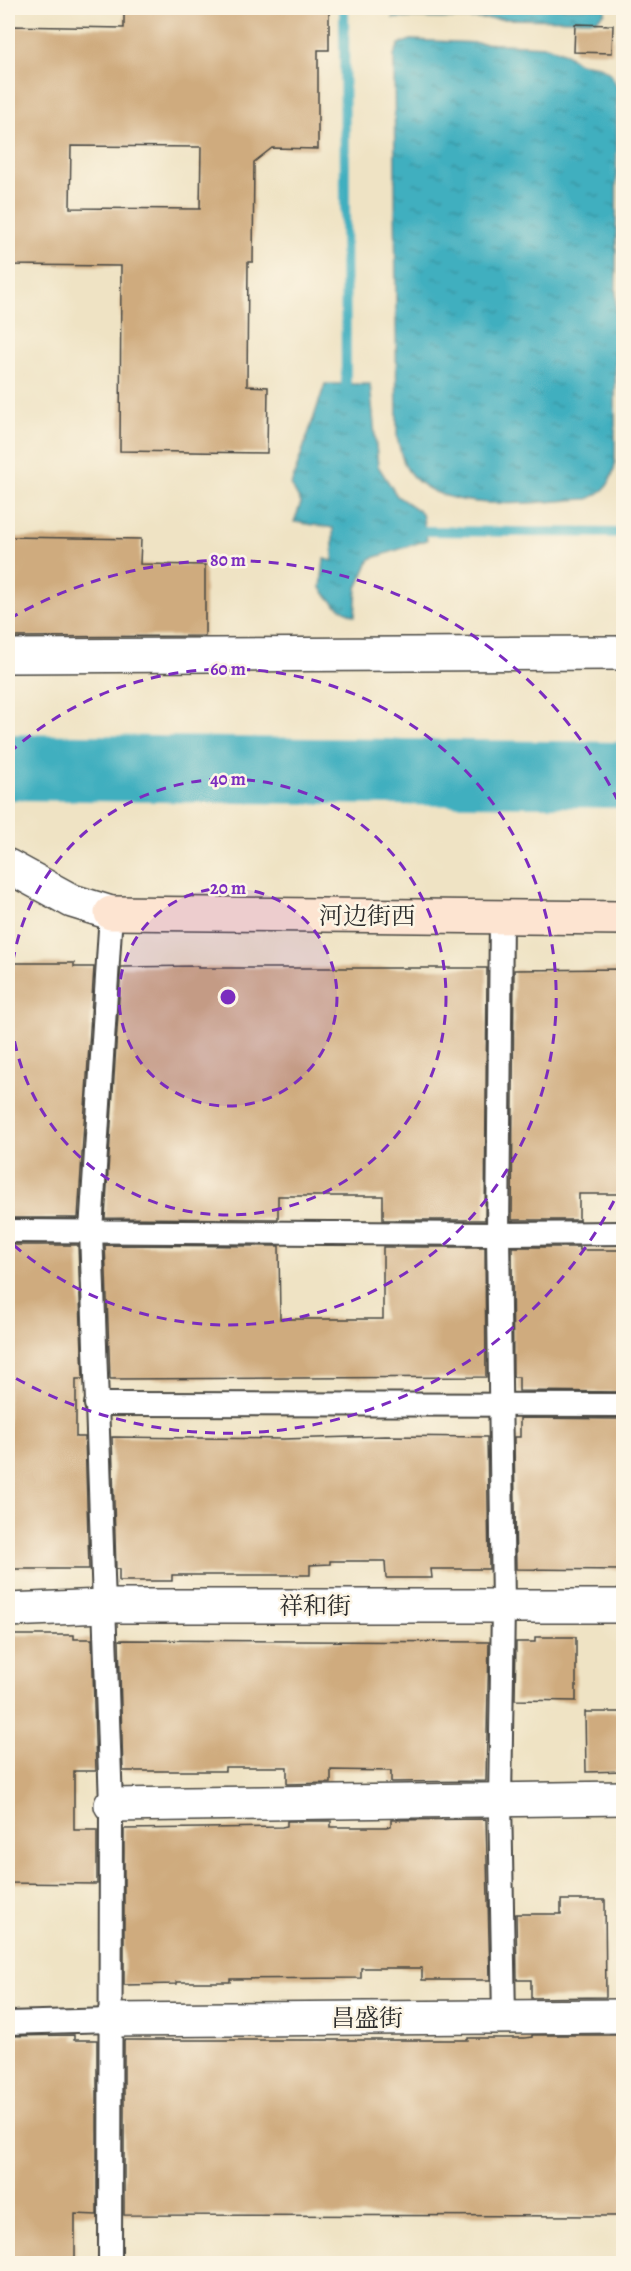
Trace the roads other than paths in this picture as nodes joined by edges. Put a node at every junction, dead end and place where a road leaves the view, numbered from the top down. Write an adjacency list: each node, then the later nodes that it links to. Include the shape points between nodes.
1 (624, 652): 2 (street)
2 (8, 656)
3 (8, 866): 4 (street, via 72,902)
4 (111, 913): 5 (street, 河边街西); 8 (lane)
5 (501, 917): 6 (street, 河边街西); 10 (lane)
6 (624, 918)
7 (8, 1231): 8 (lane)
8 (91, 1231): 10 (lane); 11 (lane)
9 (624, 1233): 10 (lane)
10 (498, 1234): 12 (lane)
11 (96, 1404): 12 (lane); 14 (lane)
12 (500, 1404): 13 (lane); 15 (lane)
13 (624, 1405)
14 (103, 1606): 15 (street, 祥和街); 17 (street, 祥和街); 20 (lane)
15 (503, 1606): 16 (street, 祥和街); 19 (lane)
16 (624, 1606)
17 (8, 1610)
18 (624, 1798): 19 (street)
19 (500, 1800): 20 (street); 22 (lane)
20 (111, 1805): 23 (lane)
21 (624, 2016): 22 (street, 昌盛街)
22 (504, 2017): 23 (street, 昌盛街)
23 (111, 2020): 24 (lane); 25 (lane)
24 (8, 2023)
25 (110, 2264)

